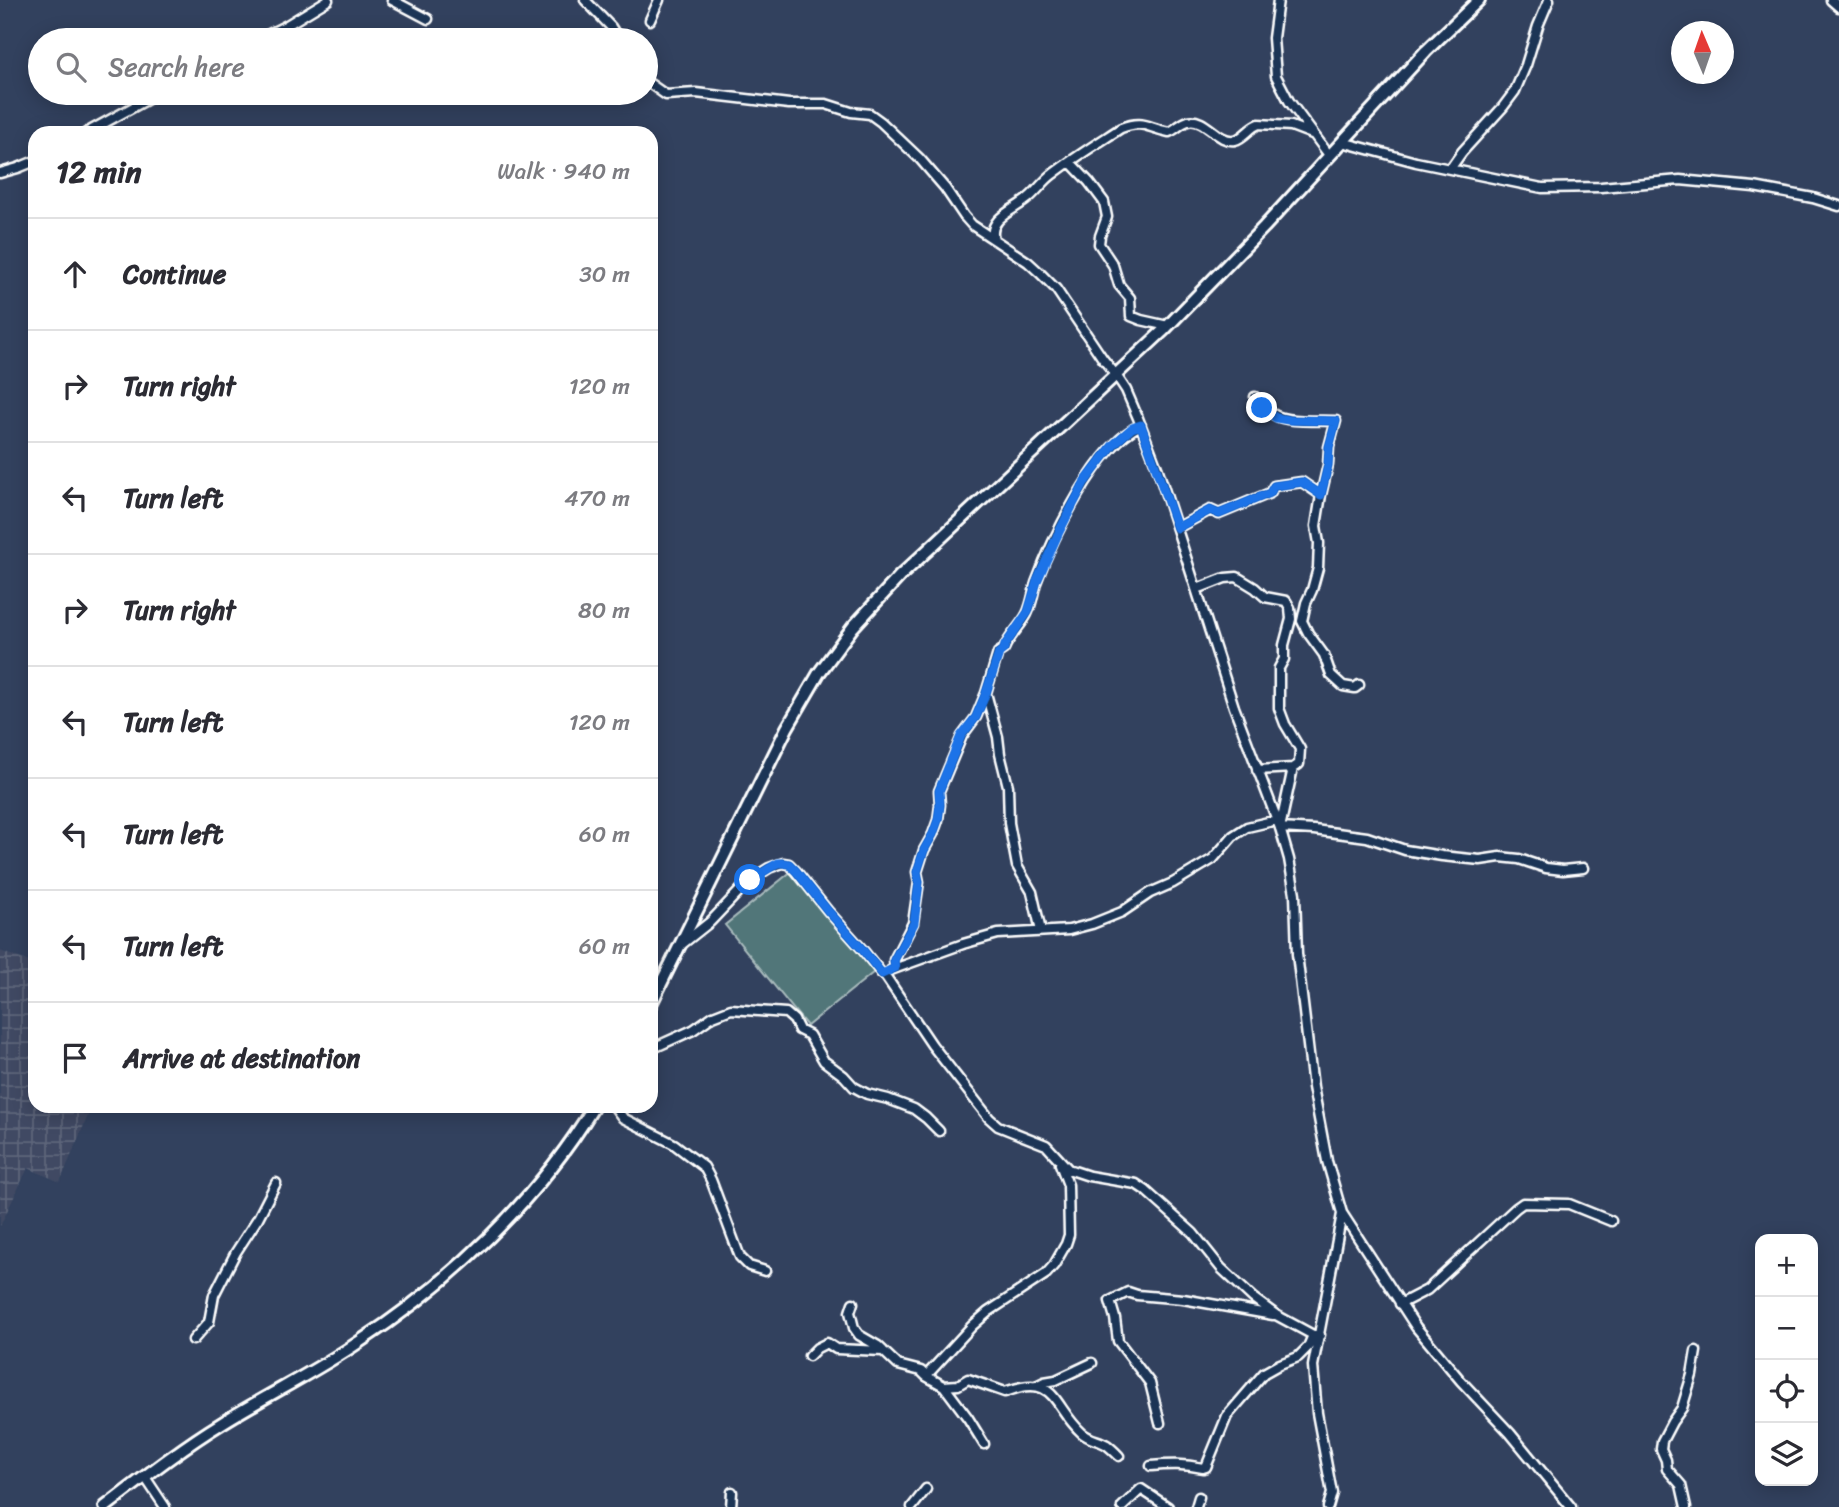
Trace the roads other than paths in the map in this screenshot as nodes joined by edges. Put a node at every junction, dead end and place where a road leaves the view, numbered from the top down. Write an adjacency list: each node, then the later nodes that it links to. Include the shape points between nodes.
1 (328, 0): 12 (street)
2 (392, 0): 10 (street)
3 (585, 0): 13 (street)
4 (659, 0): 11 (street)
5 (1278, 0): 17 (street, via 1273,38 1276,76)
6 (1479, 0): 18 (main road)
7 (1549, 0): 22 (street, via 1515,91)
8 (1831, 0): 9 (street)
9 (1839, 7)
10 (428, 19)
11 (650, 20)
12 (282, 28)
13 (612, 28)
14 (658, 89): 25 (street, via 666,95 695,93 826,104 870,114 920,159 972,225)
15 (137, 105): 16 (street)
16 (99, 126)
17 (1312, 134): 19 (street); 20 (street, via 1259,124 1231,140 1195,121 1168,132 1135,123)
18 (1342, 142): 19 (main road); 22 (street)
19 (1329, 155): 26 (main road)
20 (1070, 162): 25 (street, via 1003,216 993,228); 26 (street, via 1104,202 1107,217 1099,244 1130,298 1131,316)
21 (28, 164): 23 (street)
22 (1450, 169): 24 (street, via 1542,188 1680,180 1741,186)
23 (0, 173)
24 (1839, 206)
25 (994, 239): 27 (street, via 1056,289)
26 (1168, 326): 27 (main road)
27 (1116, 375): 29 (street); 40 (main road, via 901,576 838,646 787,728)
28 (1255, 397): 30 (street, via 1276,418 1336,421)
29 (1141, 425): 31 (street); 34 (street, via 1113,445 1084,483 1037,581 1028,612 999,653)
30 (1321, 495): 31 (street, via 1302,482 1274,486 1270,493 1219,514 1210,510); 33 (street, via 1316,526 1318,568 1302,621 1324,654 1331,675 1343,686)
31 (1177, 528): 32 (street)
32 (1197, 589): 35 (street, via 1237,577 1265,597 1286,601 1290,608 1292,620 1279,668 1279,708 1300,749 1299,764); 36 (street)
33 (1359, 685)
34 (986, 693): 39 (street, via 1008,786 1017,866 1032,892); 41 (street, via 961,736 939,791 938,820 917,872 914,923 894,960)
35 (1293, 768): 36 (street); 37 (street)
36 (1257, 770): 37 (street)
37 (1279, 824): 38 (street, via 1367,837 1442,856 1519,859 1563,870); 39 (street, via 1247,827 1213,859 1122,912 1069,930); 50 (street, via 1295,894 1297,954 1313,1087)
38 (1583, 868)
39 (1041, 932): 41 (street, via 998,934)
40 (679, 947): 42 (street, via 750,880 783,863 796,871); 43 (main road)
41 (895, 968): 42 (street)
42 (884, 974): 48 (street, via 989,1118 1046,1145)
43 (658, 990)
44 (658, 1046): 47 (street, via 732,1009 786,1013 808,1035 824,1061 854,1087 914,1109)
45 (589, 1113): 69 (main road, via 508,1217 423,1295 360,1342 222,1423)
46 (619, 1113): 52 (street, via 704,1167 740,1257)
47 (939, 1131)
48 (1058, 1160): 55 (street, via 1078,1173 1125,1181 1146,1191 1193,1233 1239,1286); 62 (street, via 1068,1185 1069,1235 1054,1265 988,1312)
49 (276, 1183): 57 (street, via 214,1296 209,1322)
50 (1342, 1213): 54 (street); 56 (street)
51 (1611, 1221): 54 (street, via 1569,1204 1523,1203 1427,1290)
52 (765, 1272)
53 (853, 1303): 58 (street, via 854,1328)
54 (1400, 1304): 81 (street, via 1444,1362)
55 (1276, 1315): 56 (street); 65 (street, via 1128,1292 1110,1301 1118,1341 1150,1383)
56 (1316, 1335): 68 (street, via 1298,1357 1264,1373 1227,1416 1206,1467); 80 (street, via 1313,1378 1332,1493)
57 (193, 1340)
58 (883, 1351): 60 (street, via 836,1349 827,1343); 62 (street, via 898,1365)
59 (1696, 1352): 82 (street, via 1682,1408 1661,1449 1667,1469 1682,1485)
60 (809, 1356)
61 (1092, 1363): 64 (street)
62 (926, 1376): 63 (street)
63 (944, 1386): 64 (street, via 968,1379 1005,1392); 66 (street)
64 (1036, 1386): 67 (street, via 1053,1395 1084,1435)
65 (1160, 1423)
66 (984, 1444)
67 (1119, 1456)
68 (1151, 1466)
69 (145, 1477): 73 (main road); 74 (street)
70 (926, 1489): 76 (street)
71 (732, 1492): 75 (street)
72 (1199, 1497): 79 (street)
73 (105, 1507)
74 (165, 1507)
75 (732, 1507)
76 (912, 1507)
77 (1122, 1507): 78 (street, via 1142,1489)
78 (1168, 1507)
79 (1196, 1507)
80 (1328, 1507)
81 (1571, 1507)
82 (1686, 1507)

